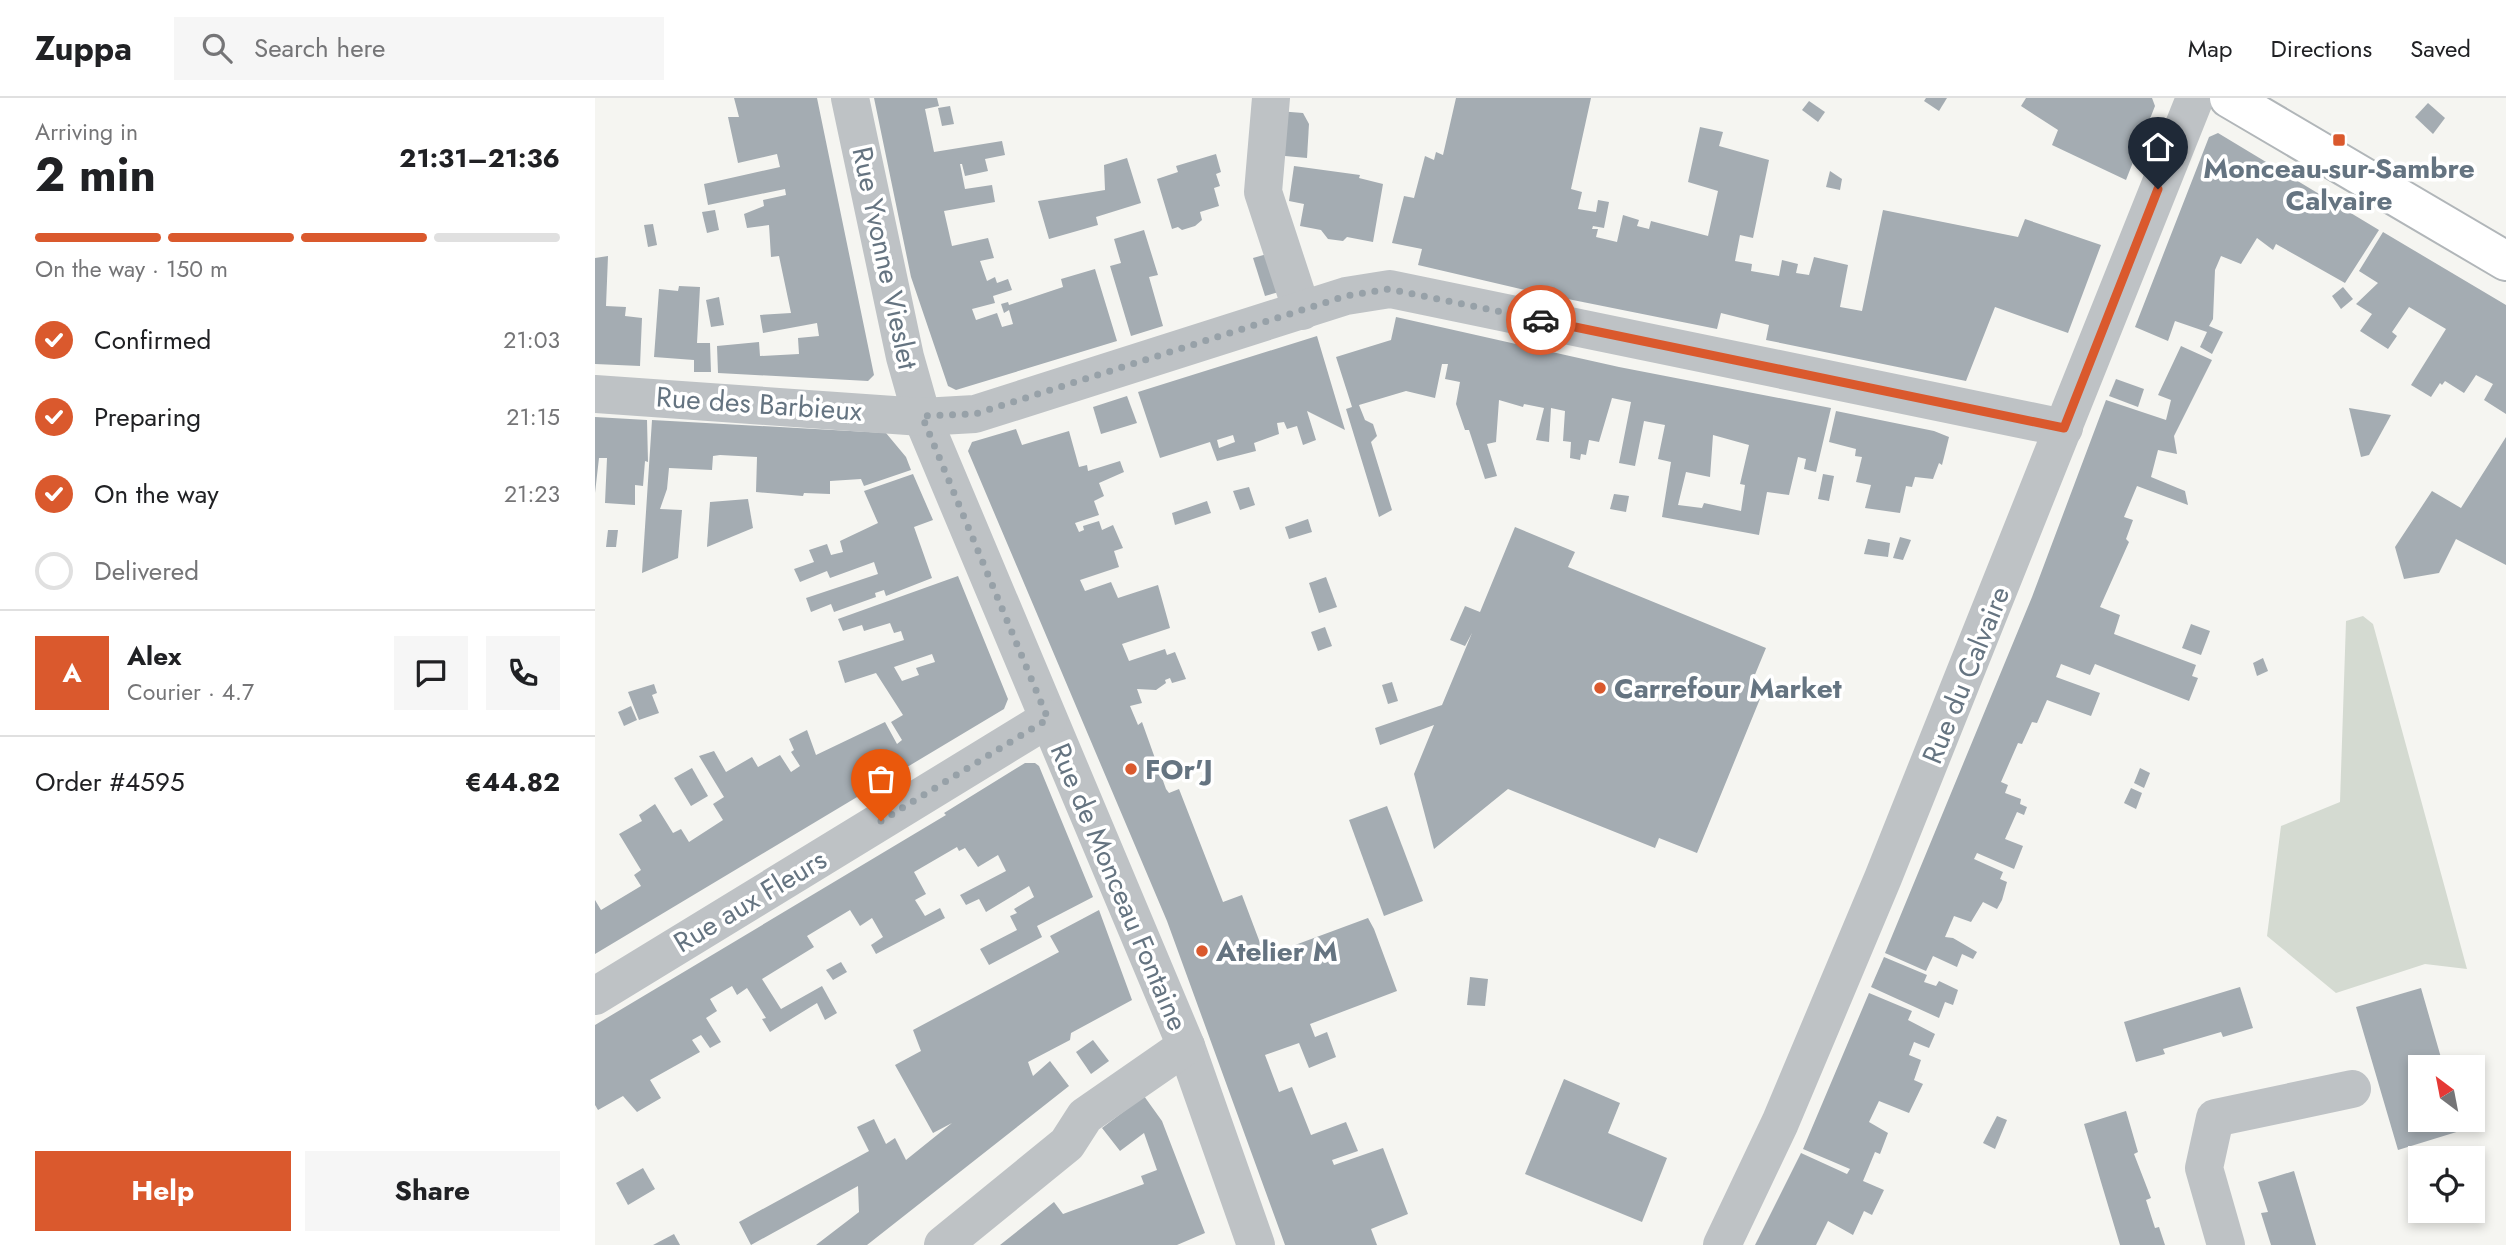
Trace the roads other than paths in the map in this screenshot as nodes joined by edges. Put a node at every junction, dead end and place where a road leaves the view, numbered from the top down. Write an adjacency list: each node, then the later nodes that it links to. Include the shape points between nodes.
1 (850, 98): 8 (street, Rue Yvonne Vieslet, via 905,357)
2 (1271, 98): 6 (street, via 1263,192)
3 (2195, 98): 9 (street, Rue du Calvaire)
4 (2229, 98): 5 (main road)
5 (2506, 261)
6 (1302, 311): 8 (street, Rue des Barbieux, via 975,414); 9 (street, Rue des Barbieux, via 1346,296 1389,289)
7 (595, 394): 8 (street, Rue des Barbieux)
8 (922, 416): 10 (street, Rue de Monceau Fontaine)
9 (2064, 428): 16 (street, Rue du Calvaire, via 1812,1048)
10 (1048, 719): 11 (street, Rue aux Fleurs); 12 (street, Rue de Monceau Fontaine)
11 (595, 996)
12 (1185, 1046): 14 (street, via 1085,1116 1067,1144); 15 (street, Rue de Monceau Fontaine)
13 (2352, 1089): 17 (street, via 2215,1118 2204,1168)
14 (943, 1245)
15 (1256, 1245)
16 (1722, 1245)
17 (2226, 1245)

